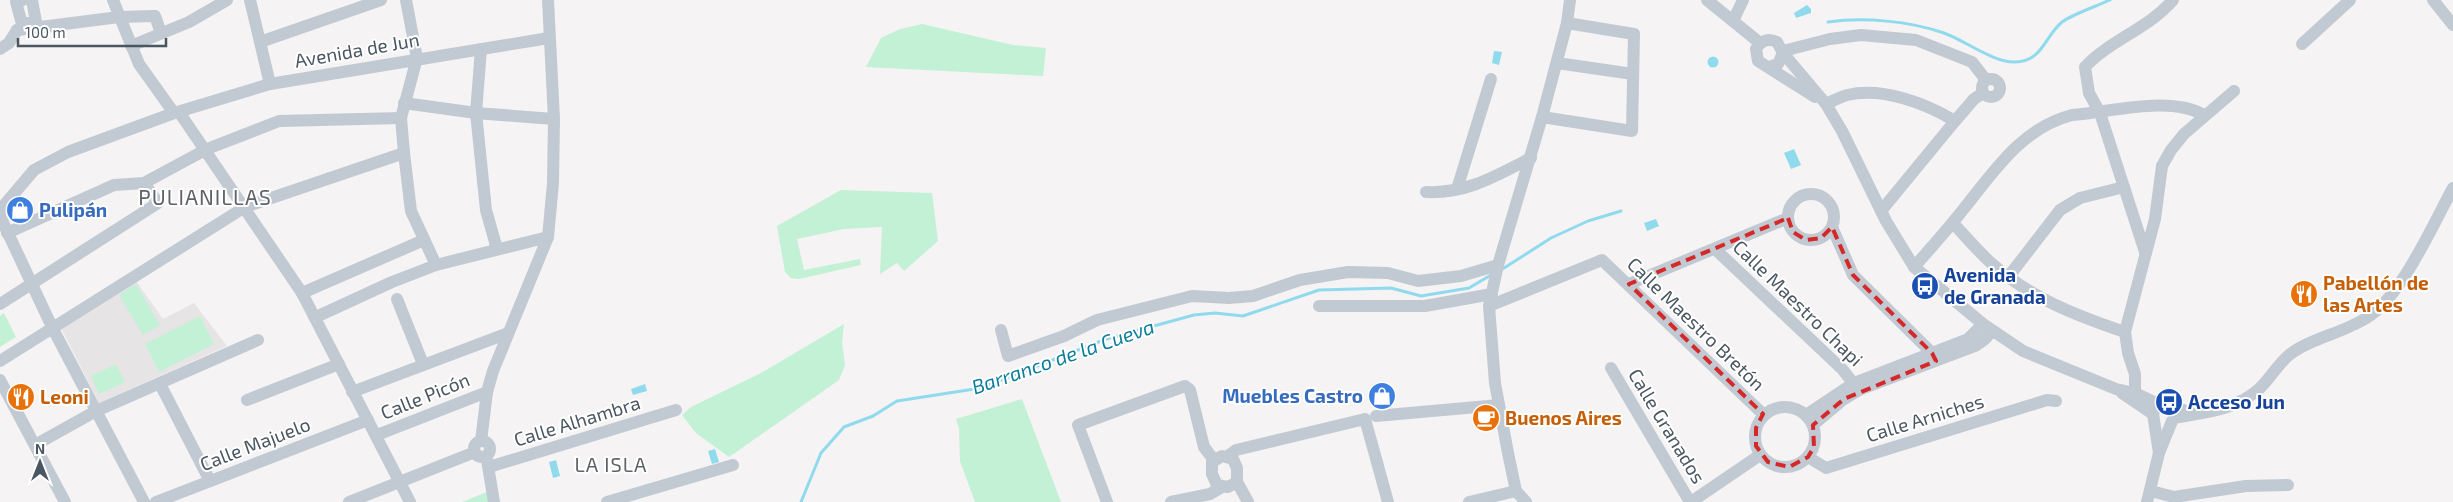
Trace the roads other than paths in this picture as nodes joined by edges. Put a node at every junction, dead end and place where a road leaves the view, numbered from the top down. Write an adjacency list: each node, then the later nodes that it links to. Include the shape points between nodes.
1 (9, 0): 20 (street)
2 (23, 0): 3 (street, via 16,2 22,24 36,22)
3 (32, 0)
4 (114, 0): 16 (street)
5 (250, 0): 23 (street)
6 (381, 0): 23 (street)
7 (406, 0): 30 (street)
8 (548, 0): 22 (street)
9 (1570, 0): 18 (street)
10 (1707, 0): 17 (street)
11 (2172, 0): 41 (street, via 2144,26 2095,56 2085,67 2089,93)
12 (2350, 0): 25 (street)
13 (2433, 0): 19 (street)
14 (1741, 1): 17 (street)
15 (223, 2): 21 (street, via 189,22)
16 (119, 16): 20 (street); 21 (street, via 155,16); 26 (street)
17 (1733, 21): 24 (street)
18 (1567, 23): 31 (street); 33 (street, via 1634,34)
19 (2453, 26)
20 (17, 30): 28 (street, via 9,43)
21 (161, 33): 26 (street)
22 (548, 38): 27 (street, Avenida de Jun); 45 (street)
23 (260, 42): 35 (street)
24 (1760, 43): 29 (street, via 1773,40); 32 (street, via 1756,56 1762,65)
25 (2302, 44)
26 (131, 46): 39 (street, via 139,64)
27 (481, 48): 30 (street, Avenida de Jun); 40 (street)
28 (0, 49)
29 (1783, 52): 32 (street, via 1778,64); 38 (street); 46 (street, via 1830,39 1861,35 1916,40 1972,62 1986,80 1998,81 2000,90 1997,96 1983,93)
30 (416, 58): 35 (street, Avenida de Jun); 37 (street)
31 (1557, 63): 33 (street); 43 (street)
32 (1769, 67): 38 (street)
33 (1633, 74): 43 (street, via 1632,131)
34 (1491, 79): 53 (street)
35 (270, 84): 39 (street, Avenida de Jun)
36 (2234, 90): 42 (street)
37 (404, 103): 40 (street); 44 (street)
38 (1826, 104): 46 (street, via 1848,95 1892,96 1928,106); 57 (street)
39 (177, 112): 47 (street); 56 (street, Avenida de Jun, via 68,152 34,170)
40 (476, 113): 45 (street); 65 (street, via 486,210)
41 (2100, 113): 42 (street, via 2176,105); 51 (street); 60 (street, via 2058,119 2038,129 2010,151)
42 (2204, 115): 67 (street, via 2184,134 2162,166 2155,219)
43 (1542, 117): 49 (street)
44 (401, 118): 47 (street, via 279,121); 48 (street)
45 (554, 119): 63 (street)
46 (1955, 120): 57 (street)
47 (207, 149): 50 (street); 55 (street)
48 (404, 153): 55 (street); 64 (street, via 411,211)
49 (1530, 158): 53 (street, via 1480,184); 69 (street)
50 (144, 183): 62 (street, via 114,184); 72 (street, via 158,203)
51 (2124, 187): 67 (street); 71 (street, via 2080,198 2060,210)
52 (2453, 188): 107 (street, via 2400,282 2372,314 2289,356 2260,388 2224,409)
53 (1457, 189): 54 (street, via 1444,193)
54 (1426, 192)
55 (245, 207): 74 (street); 81 (street)
56 (0, 210)
57 (1881, 211): 70 (street)
58 (0, 216): 62 (street)
59 (1788, 218): 61 (street, via 1793,232 1806,240 1821,238); 61 (street, via 1792,204 1804,195 1812,194 1830,206 1834,220); 66 (street)
60 (1952, 223): 70 (street); 71 (street, via 1991,263)
61 (1832, 227): 88 (street, via 1853,275)
62 (7, 233): 72 (street)
63 (548, 237): 65 (street); 84 (street)
64 (424, 240): 68 (street); 74 (street)
65 (497, 248): 68 (street)
66 (1715, 249): 73 (street); 95 (street, Calle Maestro Chapi)
67 (2145, 252): 85 (street)
68 (436, 265): 80 (street)
69 (1498, 265): 76 (street); 83 (street, via 1461,276 1418,281 1388,274 1348,272 1300,280 1254,296 1192,296 1097,320 1008,356)
70 (1914, 267): 82 (street)
71 (2009, 276): 85 (street, via 2034,294 2080,317)
72 (31, 283): 77 (street); 81 (street)
73 (1629, 284): 76 (street, Calle Maestro Bretón, via 1602,260); 106 (street, Calle Maestro Bretón)
74 (302, 293): 80 (street)
75 (397, 299): 91 (street)
76 (1490, 300): 78 (street, via 1425,306); 102 (street)
77 (0, 304)
78 (1319, 306)
79 (0, 311): 87 (street, via 29,293 46,326)
80 (316, 317): 90 (street)
81 (52, 327): 89 (street); 104 (street)
82 (1987, 328): 88 (street); 96 (street, via 2023,351)
83 (1001, 330)
84 (508, 332): 91 (street); 98 (street)
85 (2125, 332): 99 (street, via 2135,374)
86 (258, 340): 94 (street)
87 (0, 354)
88 (1934, 357): 95 (street)
89 (0, 361)
90 (339, 364): 97 (street); 100 (street)
91 (423, 364): 97 (street)
92 (1611, 368): 140 (street, Calle Granados)
93 (0, 380): 112 (street)
94 (160, 384): 104 (street); 120 (street)
95 (1857, 387): 110 (street)
96 (2116, 388): 99 (street); 105 (street)
97 (352, 392): 109 (street)
98 (487, 392): 111 (street, Calle Picón); 113 (street)
99 (2135, 393): 105 (street)
100 (247, 400)
101 (2056, 401): 117 (street, Calle Arniches, via 2047,400 1826,468)
102 (1499, 405): 108 (street); 125 (street)
103 (676, 410): 113 (street, Calle Alhambra)
104 (96, 411): 112 (street); 128 (street)
105 (2156, 413): 107 (street, via 2162,424); 107 (street, via 2165,403); 114 (street)
106 (1764, 415): 110 (street, via 1782,407 1799,410); 115 (street, via 1754,437)
107 (2172, 415): 114 (street)
108 (1376, 416)
109 (368, 420): 111 (street); 120 (street, Calle Majuelo)
110 (1810, 420): 117 (street, via 1816,436)
111 (376, 435): 121 (street)
112 (35, 445): 127 (street)
113 (483, 454): 121 (street, Calle Alhambra); 132 (street)
114 (2159, 454): 126 (street)
115 (1760, 455): 117 (street, via 1778,467 1800,464); 140 (street)
116 (1228, 456): 118 (street); 122 (street, via 1236,463); 137 (street, via 1236,450 1365,419)
117 (1808, 457)
118 (1214, 460): 124 (street, via 1214,480); 134 (street, via 1204,447 1190,390 1185,386 1078,425)
119 (733, 465): 133 (street)
120 (210, 481): 129 (street, Calle Majuelo)
121 (400, 482): 130 (street, Calle Alhambra); 131 (street)
122 (1237, 482): 124 (street); 136 (street)
123 (2288, 486): 126 (street, via 2246,486 2174,497)
124 (1222, 487): 135 (street, via 1210,494)
125 (1516, 491): 138 (street); 139 (street)
126 (2149, 497)
127 (65, 502)
128 (144, 502)
129 (156, 502)
130 (349, 502)
131 (410, 502)
132 (494, 502)
133 (607, 502)
134 (1107, 502)
135 (1171, 502)
136 (1248, 502)
137 (1388, 502)
138 (1470, 502)
139 (1526, 502)
140 (1690, 502)

